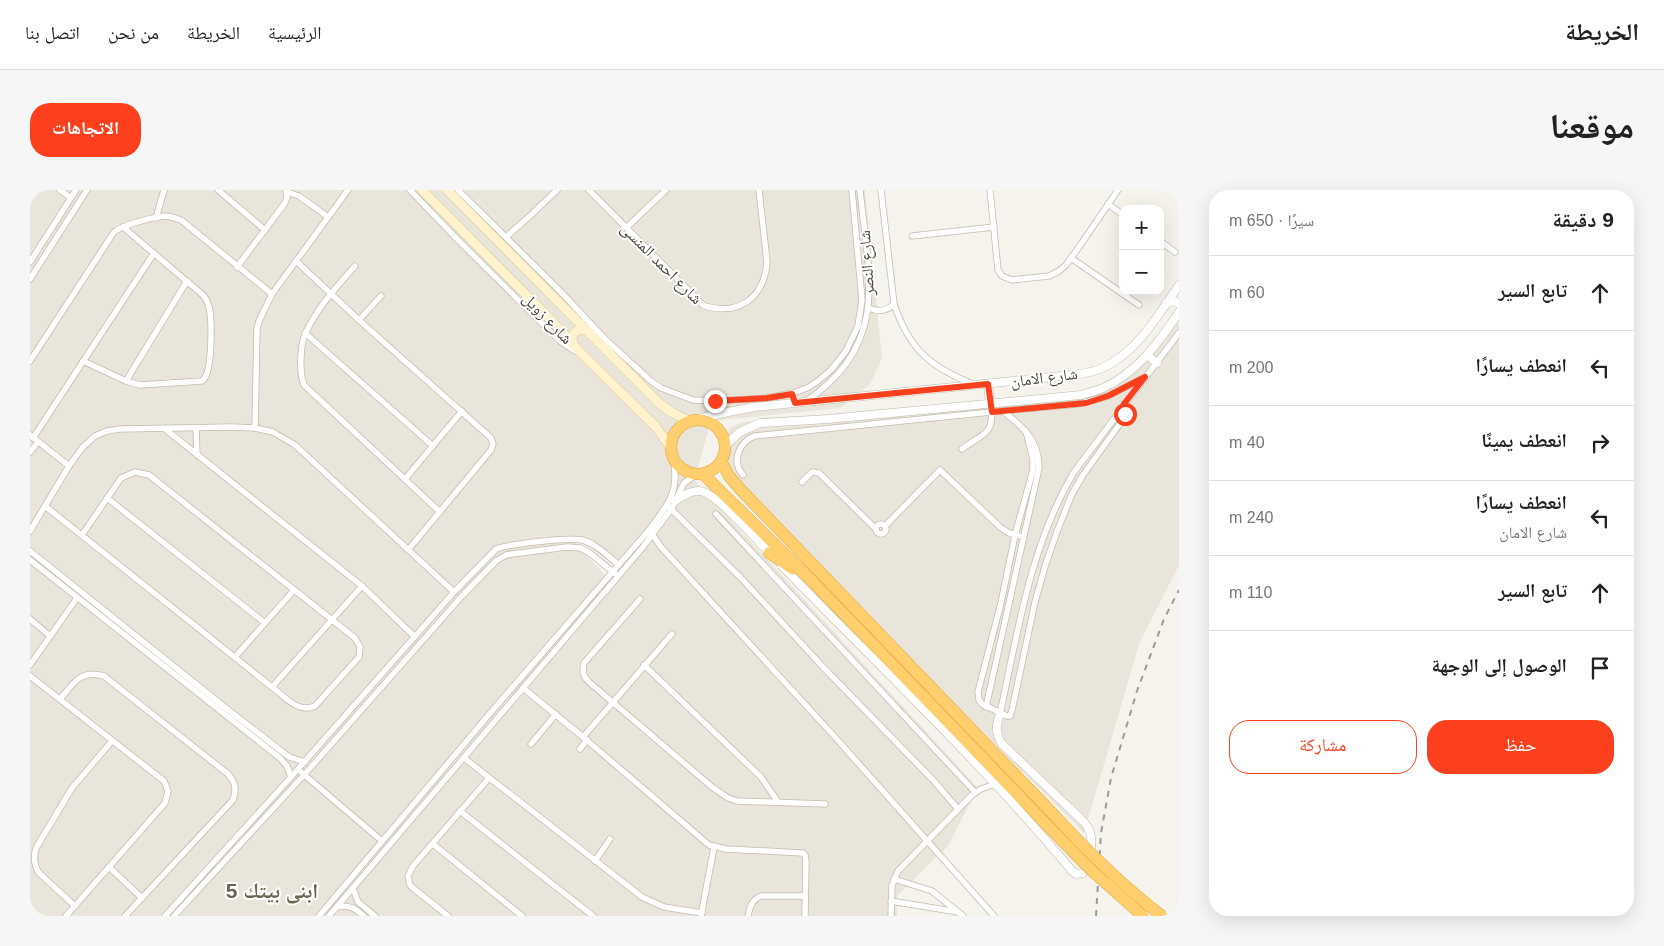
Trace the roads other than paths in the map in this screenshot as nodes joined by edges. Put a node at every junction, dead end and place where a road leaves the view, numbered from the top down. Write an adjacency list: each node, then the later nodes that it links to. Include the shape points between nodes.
1 (60, 190): 21 (street)
2 (76, 190): 21 (street)
3 (88, 190): 36 (street)
4 (164, 190): 24 (street)
5 (218, 190): 29 (street)
6 (348, 190): 25 (street)
7 (410, 190): 33 (street)
8 (422, 190): 30 (main road, شارع زويل)
9 (447, 190): 55 (main road, شارع زويل)
10 (458, 190): 32 (street)
11 (556, 190): 32 (street)
12 (589, 190): 27 (street, شارع احمد المنسى)
13 (666, 190): 27 (street)
14 (759, 190): 27 (street, شارع احمد المنسى, via 766,274 756,294 737,307 715,309 704,306)
15 (852, 190): 72 (street, via 861,284 858,326 846,352 831,370)
16 (860, 190): 54 (street, شارع النصر)
17 (881, 190): 51 (street, شارع النصر)
18 (990, 190): 28 (street)
19 (1118, 190): 22 (street)
20 (287, 191): 25 (street); 29 (street, via 286,203)
21 (71, 198): 35 (street)
22 (1108, 204): 23 (street); 39 (street)
23 (1119, 212)
24 (156, 218): 26 (street); 42 (street, via 166,216 181,220)
25 (328, 218): 40 (street)
26 (123, 226): 38 (street); 65 (street, via 114,232)
27 (626, 227)
28 (994, 227): 31 (street); 39 (street, via 998,270 1005,278 1049,276)
29 (265, 230): 42 (street)
30 (468, 236): 33 (main road); 58 (main road, شارع زويل)
31 (912, 236)
32 (506, 237): 72 (street, via 605,339 661,388 693,400)
33 (461, 243): 63 (street, via 560,341)
34 (1164, 244): 37 (street)
35 (40, 247): 36 (street); 41 (street)
36 (48, 251): 44 (street)
37 (1175, 252)
38 (154, 253): 45 (street); 66 (street)
39 (1071, 258): 53 (street)
40 (296, 261): 47 (street); 48 (street)
41 (30, 262)
42 (237, 266): 48 (street)
43 (355, 266): 47 (street)
44 (30, 279)
45 (186, 280): 69 (street); 69 (street, via 204,296 209,306 210,356 206,379 152,385)
46 (1179, 285): 50 (street, شارع الامان)
47 (331, 293): 57 (street); 60 (street)
48 (272, 294): 81 (street, via 256,329)
49 (381, 296): 57 (street)
50 (1166, 303): 52 (street, via 1174,301); 70 (street, شارع الامان, via 1132,347 1103,367 1074,375)
51 (894, 304): 54 (street, via 882,311); 71 (street, شارع النصر, via 900,322 917,349 942,370)
52 (1179, 304)
53 (1139, 305)
54 (869, 308): 73 (street, شارع النصر, via 857,346 849,359 820,392)
55 (564, 309): 58 (main road, via 559,319); 59 (main road, شارع زويل)
56 (1179, 312): 64 (street, شارع الامان)
57 (359, 320): 77 (street)
58 (550, 320): 62 (main road, شارع زويل)
59 (586, 330): 62 (main road, via 574,332); 79 (main road, شارع زويل, via 660,404)
60 (305, 333): 85 (street); 95 (street, via 300,364 304,385)
61 (1179, 333): 67 (street)
62 (573, 344): 63 (main road, شارع زويل)
63 (581, 353): 89 (main road, شارع زويل, via 656,427)
64 (1147, 355): 67 (street); 76 (street, شارع الامان, via 1121,378 1102,388 1081,395)
65 (30, 361)
66 (83, 361): 69 (street); 84 (street)
67 (1157, 363): 68 (street)
68 (1145, 377): 75 (street); 78 (street, via 1086,403)
69 (126, 381)
70 (988, 384): 71 (street, شارع الامان); 76 (street)
71 (976, 385): 73 (street, شارع الامان)
72 (792, 394): 74 (street)
73 (804, 402): 74 (street, شارع الامان)
74 (795, 403): 79 (street, شارع الامان, via 741,409)
75 (1124, 404): 97 (street); 98 (street, via 1122,421)
76 (991, 408): 78 (street); 86 (street, شارع الامان, via 760,424 734,436); 87 (street, via 990,428); 94 (street, via 754,436 745,442 738,454 738,467)
77 (462, 411): 85 (street); 102 (street, via 491,438 492,447)
78 (1003, 411): 83 (street)
79 (691, 421): 86 (highway, via 705,421 716,426 723,436); 89 (highway, via 677,430)
80 (196, 428): 81 (street); 82 (street); 90 (street)
81 (255, 428): 113 (street, via 273,432 295,446)
82 (164, 429): 90 (street); 92 (street, via 120,429 101,434 86,444)
83 (1026, 430): 107 (street, via 1034,463); 108 (street, via 1036,445 1039,468)
84 (34, 438): 88 (street); 92 (street)
85 (434, 446): 95 (street)
86 (725, 448): 91 (highway)
87 (962, 449)
88 (30, 452)
89 (672, 452): 93 (highway, via 682,469); 100 (street, via 676,469)
90 (197, 455): 124 (street)
91 (721, 461): 93 (highway, via 713,470); 204 (highway, bridge, via 740,489 1055,816 1108,870)
92 (69, 466): 101 (street)
93 (700, 474): 100 (street, via 684,483); 123 (highway)
94 (743, 475)
95 (405, 479): 102 (street)
96 (802, 482): 107 (street, via 812,472 819,473 879,533 883,533 885,526 940,470 1000,527)
97 (1064, 490): 98 (street); 109 (street)
98 (1072, 494): 111 (street)
99 (107, 498): 106 (street); 125 (street, via 116,483 128,474 148,475); 133 (street)
100 (672, 505): 105 (street); 116 (street, via 692,492 707,493); 167 (street)
101 (46, 506): 104 (street); 106 (street)
102 (440, 512): 113 (street)
103 (716, 514): 164 (street)
104 (30, 531)
105 (651, 532): 112 (street); 173 (street, via 661,547)
106 (82, 535): 137 (street)
107 (1015, 535): 108 (street); 147 (street, via 979,688 979,700)
108 (1024, 537): 147 (street)
109 (1042, 540): 111 (street); 150 (street, via 1028,584)
110 (538, 542): 114 (street); 118 (street, via 582,540); 126 (street, via 496,549)
111 (1052, 544): 150 (street, via 1035,602 1012,710 1010,716)
112 (640, 545): 118 (street); 122 (street)
113 (408, 550): 126 (street)
114 (539, 550): 120 (street, via 580,548); 146 (street, via 506,555 496,561)
115 (30, 551): 119 (street)
116 (769, 553): 123 (highway); 163 (street)
117 (30, 560): 121 (street)
118 (618, 564): 120 (street)
119 (50, 567): 121 (street); 129 (street)
120 (613, 570): 122 (street); 148 (street)
121 (46, 573): 127 (street)
122 (618, 576): 142 (street)
123 (814, 583): 203 (highway, bridge, via 1091,870)
124 (362, 586): 131 (street); 136 (street)
125 (294, 590): 131 (street); 133 (street)
126 (454, 592): 136 (street)
127 (77, 598): 132 (street); 135 (street)
128 (640, 599): 145 (street, via 588,658 582,670 584,677)
129 (114, 618): 132 (street); 156 (street)
130 (30, 619): 135 (street)
131 (332, 620): 141 (street); 141 (street, via 358,642 360,652 357,661 310,709 298,708)
132 (109, 623): 156 (street)
133 (265, 623): 137 (street)
134 (672, 634): 139 (street)
135 (50, 636): 138 (street)
136 (415, 637): 144 (street)
137 (235, 657): 141 (street)
138 (30, 665)
139 (644, 666): 145 (street); 165 (street, via 762,778)
140 (30, 676): 143 (street)
141 (272, 686)
142 (523, 688): 149 (street); 151 (street)
143 (60, 699): 153 (street); 181 (street, via 77,679 90,674 104,676 232,779 235,786 233,800)
144 (360, 699): 146 (street); 158 (street)
145 (612, 702): 152 (street); 165 (street, via 719,794 737,801)
146 (366, 705): 160 (street)
147 (986, 707): 150 (street)
148 (492, 711): 151 (street); 172 (street)
149 (556, 714): 152 (street); 154 (street)
150 (1000, 714): 163 (street, via 997,730 1002,744 1090,830 1092,844 1083,873 1073,872)
151 (499, 716): 157 (street)
152 (585, 738): 155 (street); 175 (street, via 704,842)
153 (112, 741): 177 (street, via 164,781 168,791 165,803); 183 (street, via 72,788 34,854 39,873)
154 (531, 744)
155 (580, 749)
156 (283, 756): 158 (street); 161 (street)
157 (464, 758): 162 (street); 179 (street)
158 (305, 762): 159 (street)
159 (298, 770): 160 (street); 161 (street)
160 (304, 774): 170 (street); 172 (street)
161 (291, 776): 169 (street)
162 (489, 778): 168 (street); 176 (street)
163 (995, 784): 164 (street)
164 (976, 792): 167 (street)
165 (778, 802): 166 (street)
166 (825, 804)
167 (958, 809): 173 (street)
168 (460, 811): 174 (street); 198 (street)
169 (243, 829): 170 (street); 190 (street)
170 (249, 834): 191 (street)
171 (610, 840): 176 (street)
172 (382, 841): 192 (street)
173 (928, 841): 178 (street, via 908,859); 202 (street)
174 (433, 844): 196 (street, via 410,871 408,881); 197 (street)
175 (714, 847): 180 (street, via 805,854); 187 (street)
176 (595, 861): 187 (street, via 649,901)
177 (109, 867): 181 (street); 183 (street)
178 (894, 879): 182 (street); 186 (street, via 932,891)
179 (353, 888): 184 (street); 185 (street)
180 (805, 896): 199 (street, via 762,896 751,904); 200 (street)
181 (142, 898): 189 (street)
182 (891, 901): 186 (street); 201 (street)
183 (75, 906): 188 (street)
184 (337, 907): 185 (street); 193 (street)
185 (359, 908): 194 (street); 195 (street)
186 (961, 914)
187 (702, 915)
188 (66, 916)
189 (125, 916)
190 (165, 916)
191 (174, 916)
192 (319, 916)
193 (329, 916)
194 (364, 916)
195 (375, 916)
196 (448, 916)
197 (522, 916)
198 (594, 916)
199 (748, 916)
200 (805, 916)
201 (891, 916)
202 (994, 916)
203 (1143, 916)
204 (1162, 916)

